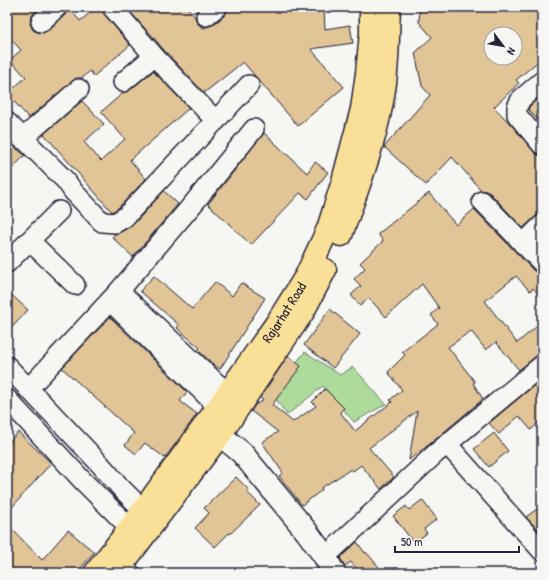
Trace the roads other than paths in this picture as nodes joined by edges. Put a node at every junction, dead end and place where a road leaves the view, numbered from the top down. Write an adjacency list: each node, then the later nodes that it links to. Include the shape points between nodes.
1 (57, 7): 5 (street)
2 (112, 7): 6 (street)
3 (371, 7): 28 (main road, Rajarhat Road, via 362,109 328,229 306,276)
4 (389, 7): 28 (main road, Rajarhat Road, via 385,84 377,126 339,239 303,312)
5 (41, 22)
6 (154, 56): 8 (street); 11 (street)
7 (542, 81): 15 (street, via 521,99 517,107 517,115)
8 (123, 82)
9 (250, 85): 11 (street)
10 (79, 89): 14 (street)
11 (216, 121): 14 (street, via 125,217 115,223 102,222 66,181)
12 (7, 122): 14 (street)
13 (254, 129): 24 (street, via 194,204)
14 (22, 139)
15 (542, 145)
16 (482, 201): 20 (street)
17 (59, 211): 19 (street)
18 (542, 225): 20 (street)
19 (30, 241): 21 (street); 23 (street)
20 (523, 244): 22 (street)
21 (7, 263)
22 (542, 263)
23 (75, 284)
24 (114, 296): 27 (street); 28 (street)
25 (542, 365): 29 (street)
26 (7, 366): 27 (street)
27 (17, 397): 30 (street); 31 (street)
28 (218, 415): 32 (main road, Rajarhat Road); 35 (street, via 242,453 307,532); 36 (main road, Rajarhat Road)
29 (447, 444): 34 (street); 35 (street)
30 (100, 464): 31 (street); 32 (street)
31 (83, 481): 33 (street)
32 (143, 510): 33 (main road, Rajarhat Road)
33 (130, 528): 37 (main road, Rajarhat Road)
34 (542, 551)
35 (330, 565)
36 (124, 570)
37 (95, 573)

